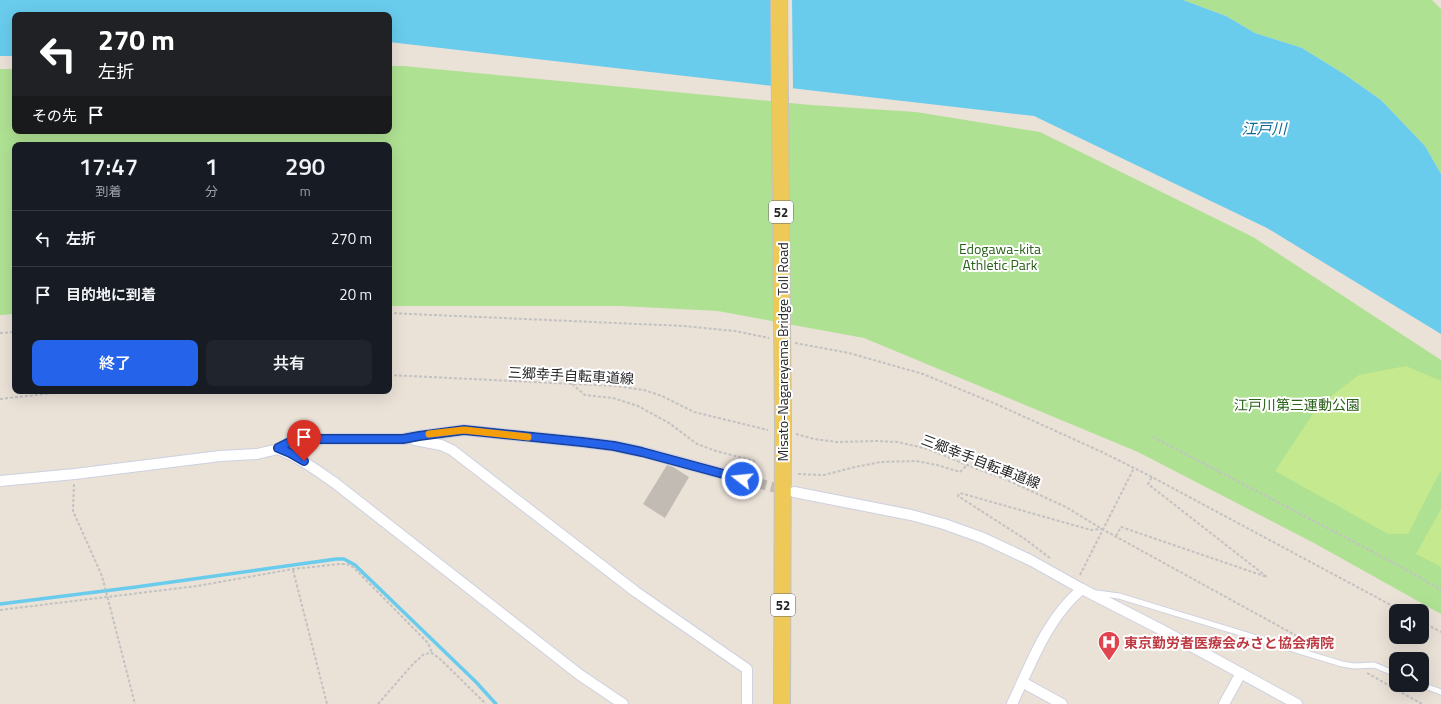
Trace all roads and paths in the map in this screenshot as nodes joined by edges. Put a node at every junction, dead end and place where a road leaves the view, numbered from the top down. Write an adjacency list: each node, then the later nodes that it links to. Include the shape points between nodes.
1 (779, 0): 11 (main road, Misato-Nagareyama Bridge Toll Road / 52, bridge)
2 (392, 313): 5 (path, via 684,326)
3 (12, 332): 4 (path)
4 (0, 333)
5 (773, 338)
6 (788, 341): 18 (path, via 849,353 923,374 996,404)
7 (392, 375): 8 (path, 三郷幸手自転車道線)
8 (572, 383): 11 (path, 三郷幸手自転車道線, via 644,390 694,412); 16 (path, via 585,395 613,398 638,406 669,423 697,444)
9 (44, 394): 10 (path)
10 (0, 399)
11 (776, 427): 51 (main road, Misato-Nagareyama Bridge Toll Road / 52, via 783,506)
12 (797, 435): 17 (path, 三郷幸手自転車道線, via 837,442 898,442 928,449)
13 (1153, 437): 30 (path)
14 (403, 439): 15 (street, via 296,439); 22 (street, via 464,430 590,443 642,452); 50 (street, via 424,441 452,450 636,592 747,669)
15 (278, 448): 19 (street, via 256,454); 49 (street, via 304,461 335,483 580,675)
16 (755, 461)
17 (967, 466): 20 (path, via 960,472 916,461 881,462 824,475); 25 (path, 三郷幸手自転車道線, via 1007,480 1066,507)
18 (1134, 468): 21 (path); 25 (path)
19 (75, 474): 23 (street); 32 (path, via 73,511 102,576)
20 (798, 474)
21 (1152, 477): 26 (path, via 1148,484 1267,577 1121,527); 33 (path)
22 (742, 479)
23 (0, 481)
24 (794, 492): 31 (street, via 911,515 958,529 1030,560)
25 (1102, 529): 26 (path, 三郷幸手自転車道線); 27 (path, via 1091,530 960,493 958,496); 29 (path)
26 (1116, 536): 37 (path, 三郷幸手自転車道線)
27 (1053, 560)
28 (293, 569): 32 (path, via 197,586); 38 (path, via 340,564 353,567 428,643); 46 (path)
29 (1078, 579)
30 (1441, 590)
31 (1085, 591): 39 (lane, via 1119,596); 41 (street); 42 (street, via 1071,597 1050,627)
32 (107, 596): 34 (path); 45 (path)
33 (1389, 604)
34 (0, 610)
35 (1429, 626): 36 (path)
36 (1441, 632)
37 (1319, 648)
38 (432, 653): 47 (path, via 424,654 413,664); 48 (path)
39 (1354, 666): 40 (lane, via 1374,666); 56 (path)
40 (1389, 671)
41 (1241, 673): 54 (street); 55 (street)
42 (1022, 682): 52 (street); 53 (street)
43 (1429, 687): 44 (lane)
44 (1441, 692)
45 (135, 704)
46 (327, 704)
47 (378, 704)
48 (486, 704)
49 (623, 704)
50 (748, 704)
51 (782, 704)
52 (1012, 704)
53 (1062, 704)
54 (1224, 704)
55 (1297, 704)
56 (1422, 704)

